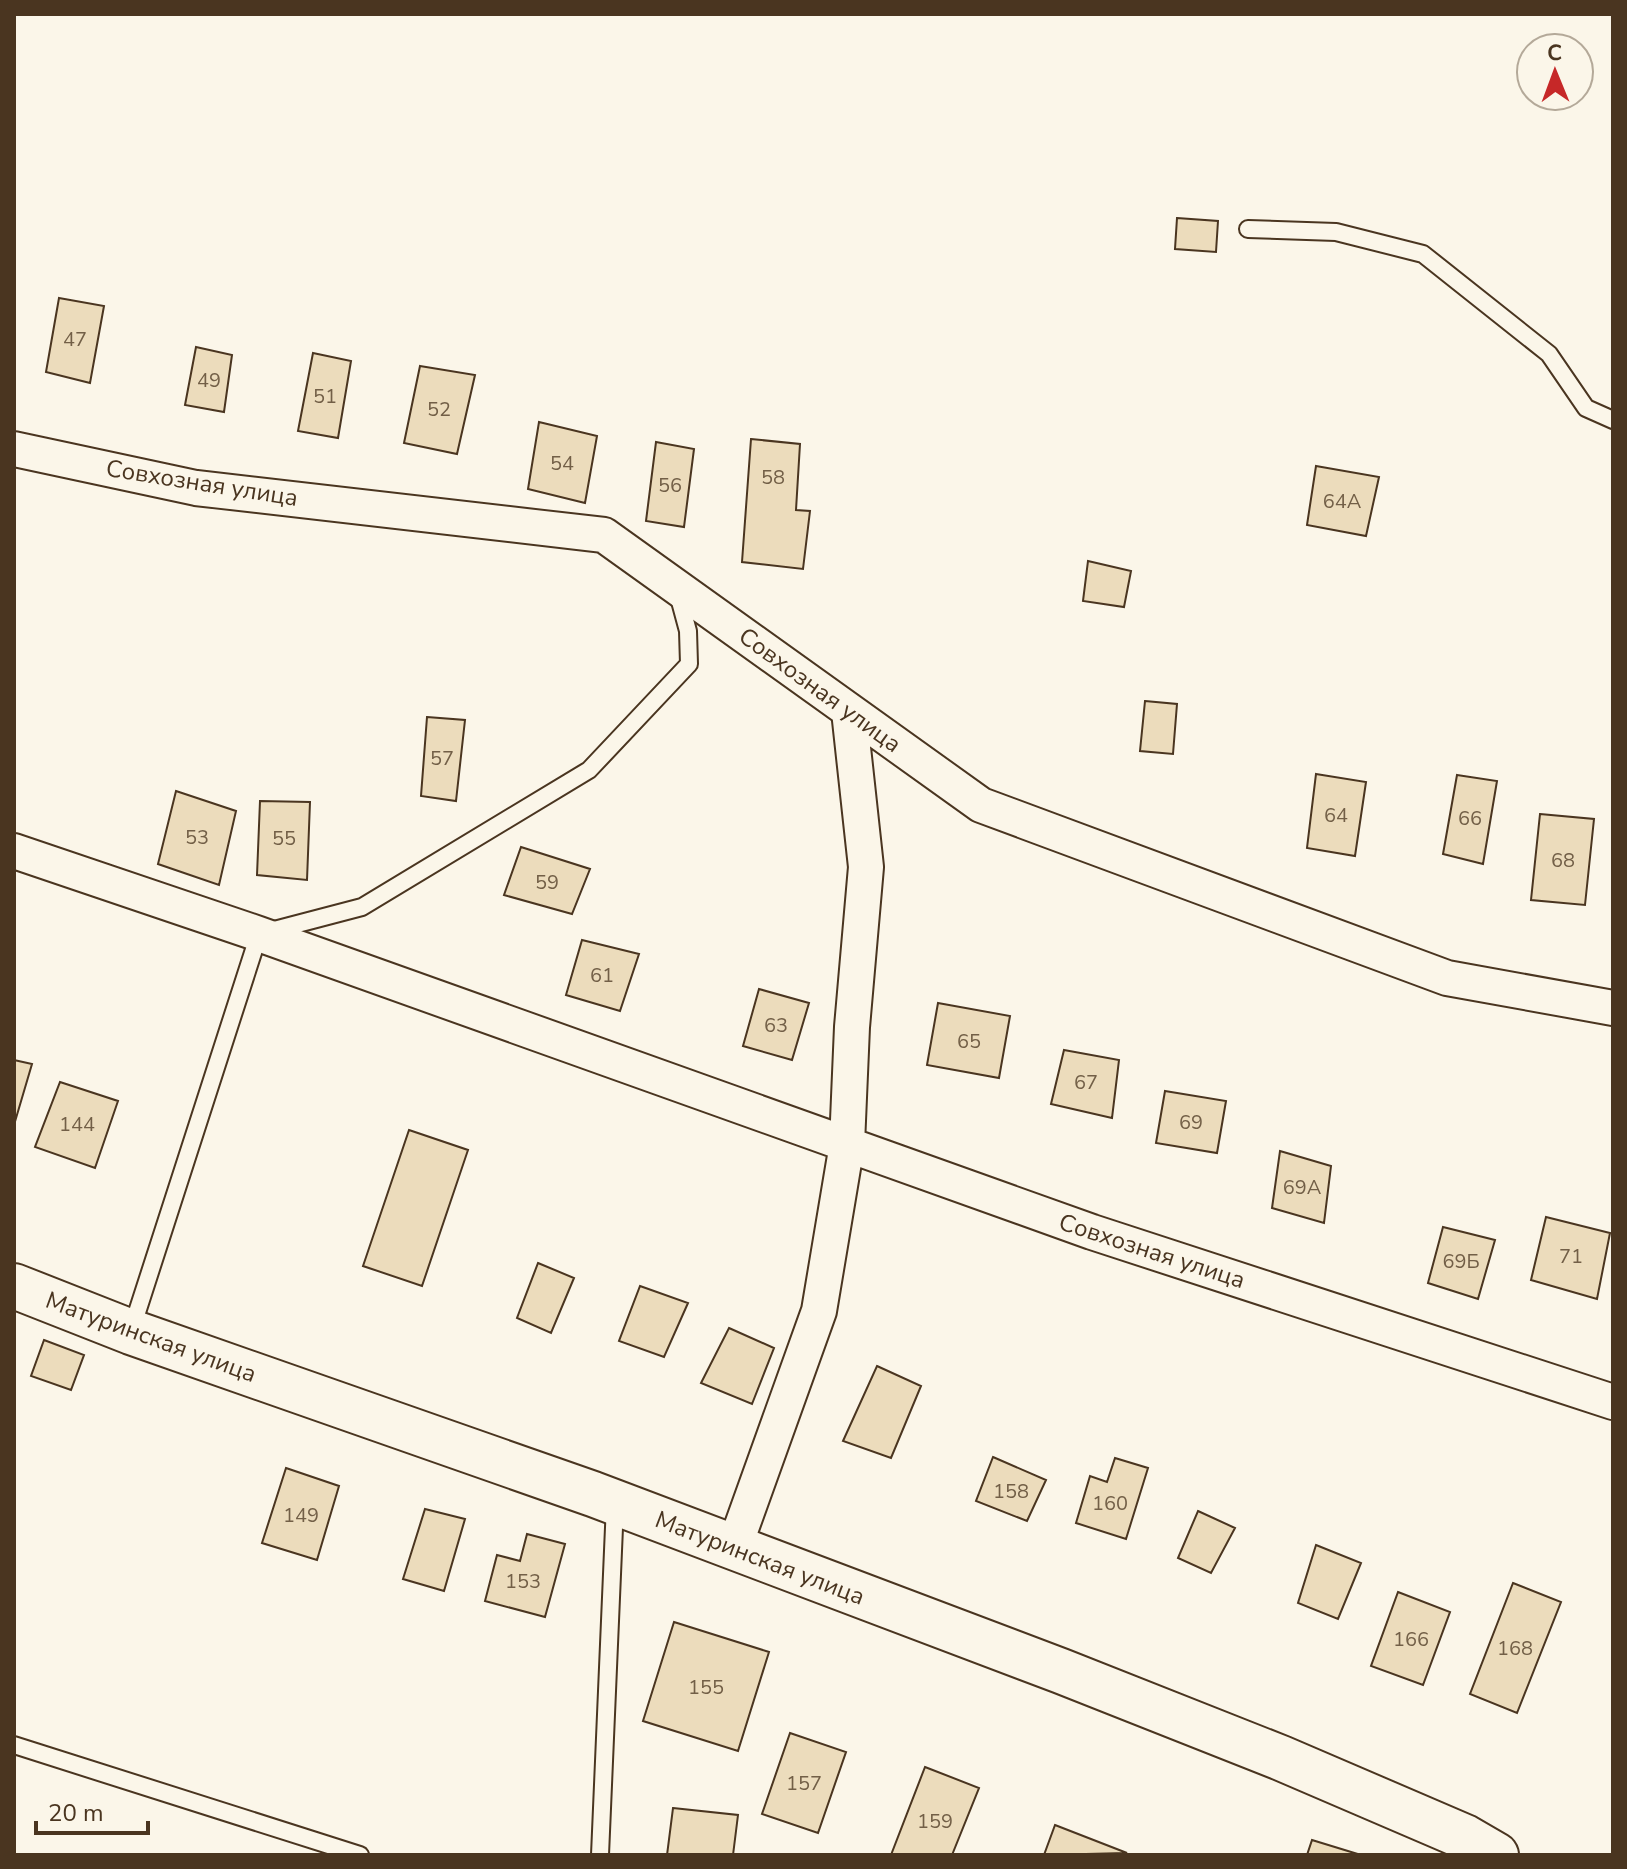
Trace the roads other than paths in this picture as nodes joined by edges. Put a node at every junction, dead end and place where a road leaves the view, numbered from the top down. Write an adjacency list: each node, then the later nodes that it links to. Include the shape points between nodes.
1 (1248, 229): 2 (lane, via 1336,232 1423,254 1549,354 1586,408)
2 (1613, 420)
3 (14, 449): 4 (street, Совхозная улица, via 196,488 604,535)
4 (677, 588): 5 (street, Совхозная улица); 7 (lane, via 688,631 689,664 589,770 362,907)
5 (849, 711): 8 (street, Совхозная улица, via 981,805 1447,978); 9 (street, via 866,867)
6 (14, 851): 7 (street, Совхозная улица)
7 (259, 934): 9 (street, Совхозная улица); 11 (lane)
8 (1613, 1008)
9 (847, 1144): 12 (street, Совхозная улица, via 1092,1232); 14 (street, via 819,1311)
10 (14, 1286): 11 (street, Матуринская улица)
11 (131, 1332): 13 (street, Матуринская улица)
12 (1613, 1402)
13 (615, 1503): 14 (street, Матуринская улица); 16 (lane)
14 (734, 1548): 19 (street, Матуринская улица, via 1266,1752)
15 (14, 1745): 17 (lane)
16 (600, 1852): 18 (lane)
17 (360, 1855)
18 (583, 1855)
19 (1496, 1855)

